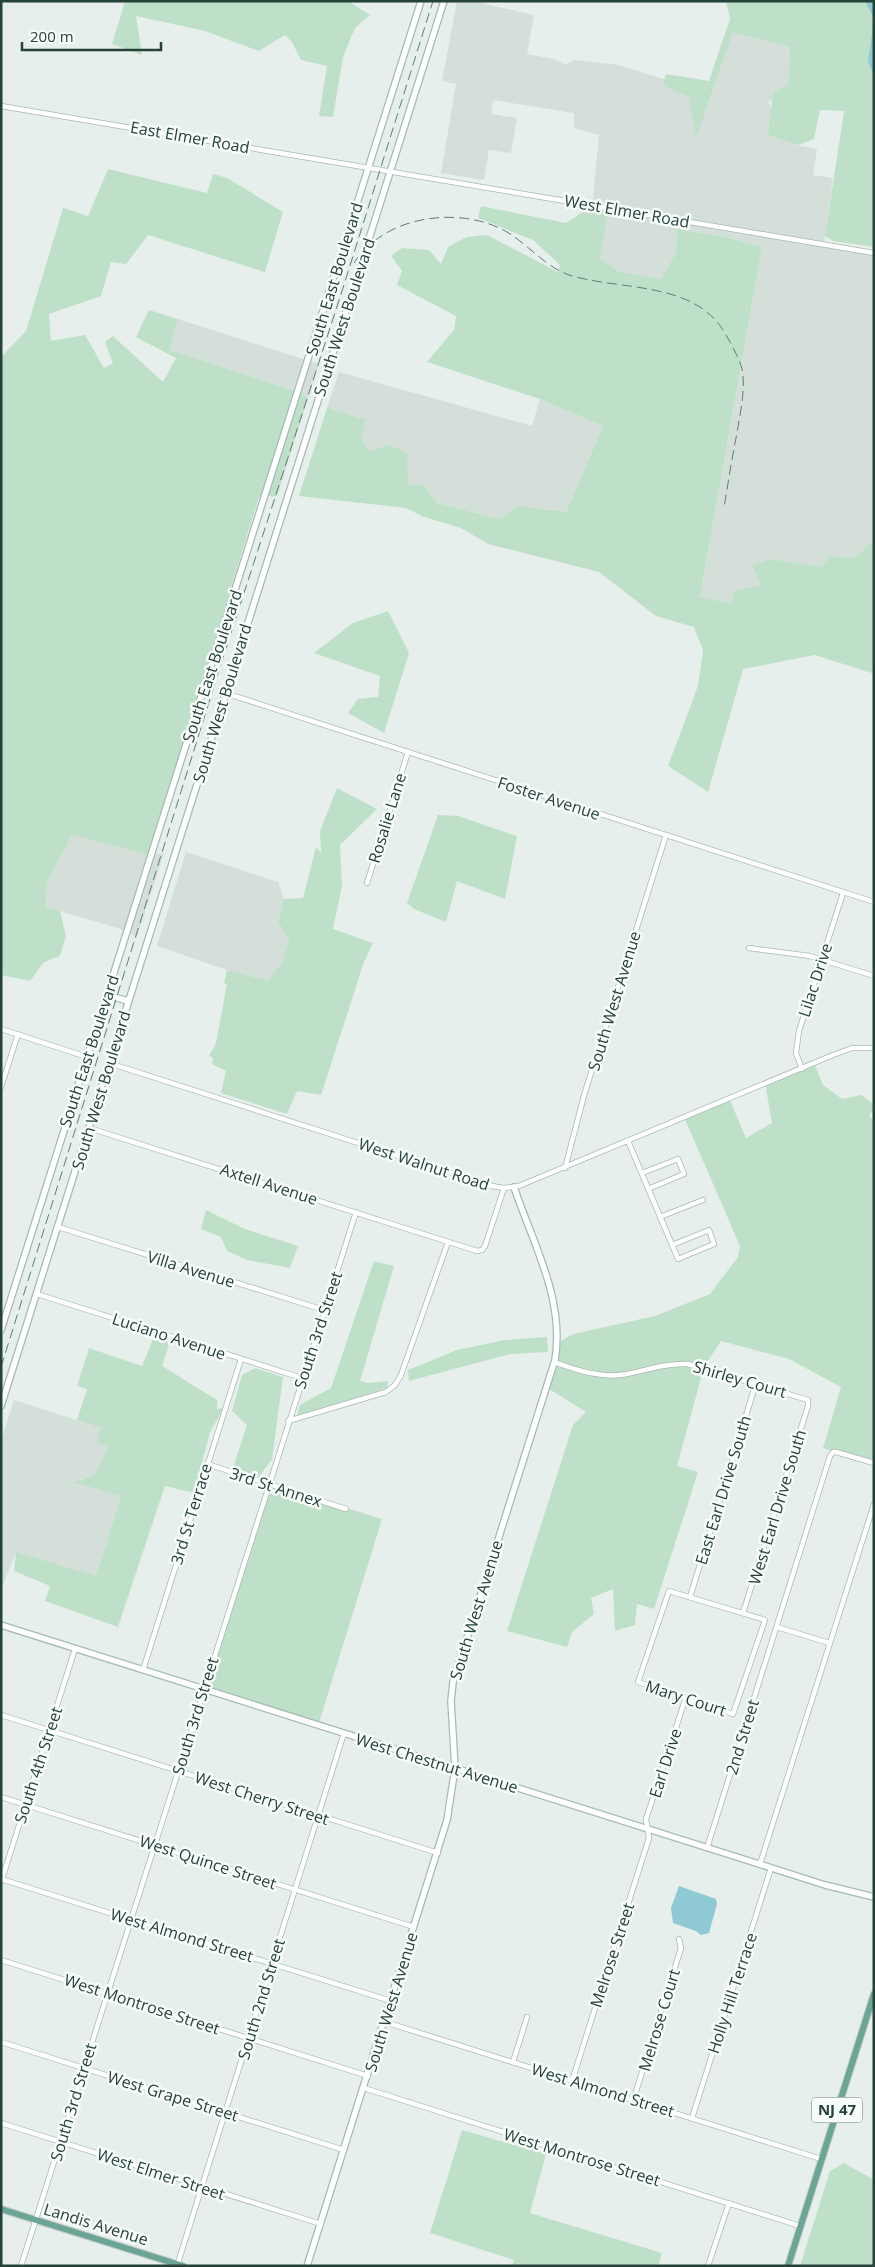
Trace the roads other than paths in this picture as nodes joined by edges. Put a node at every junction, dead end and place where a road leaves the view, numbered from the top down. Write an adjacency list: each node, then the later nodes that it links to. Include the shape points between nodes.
1 (421, 1): 4 (main road, South East Boulevard)
2 (444, 1): 6 (main road, South West Boulevard)
3 (1, 106): 4 (street, East Elmer Road)
4 (369, 168): 5 (street, East Elmer Road); 17 (main road, South East Boulevard)
5 (379, 170): 6 (street, West Elmer Road)
6 (391, 172): 7 (street, West Elmer Road); 8 (main road, South West Boulevard)
7 (874, 253)
8 (225, 693): 9 (street, Foster Avenue); 18 (main road, South West Boulevard)
9 (408, 752): 10 (street, Foster Avenue); 11 (street, Rosalie Lane)
10 (666, 835): 12 (street, Foster Avenue); 28 (street, South West Avenue, via 585,1092)
11 (367, 883)
12 (843, 893): 13 (street, Foster Avenue); 15 (street, Lilac Drive)
13 (874, 902)
14 (749, 948): 15 (street)
15 (822, 959): 16 (street); 24 (street, Lilac Drive, via 797,1042 796,1053)
16 (874, 976)
17 (107, 995): 18 (main road); 22 (main road, South East Boulevard)
18 (128, 1001): 23 (main road, South West Boulevard)
19 (1, 1029): 20 (street)
20 (18, 1034): 22 (street); 25 (street)
21 (874, 1048): 24 (street, West Walnut Road, via 852,1048)
22 (87, 1057): 41 (main road, South East Boulevard)
23 (109, 1063): 26 (main road, South West Boulevard); 31 (street, West Walnut Road)
24 (802, 1069): 27 (street, West Walnut Road)
25 (1, 1087)
26 (89, 1128): 34 (street, Axtell Avenue); 36 (main road, South West Boulevard)
27 (628, 1141): 28 (street, West Walnut Road); 29 (street)
28 (565, 1168): 30 (street, West Walnut Road)
29 (642, 1173): 32 (street); 32 (street, via 678,1159 684,1174)
30 (514, 1187): 31 (street, West Walnut Road); 44 (main road, South West Avenue, via 553,1294 556,1316)
31 (504, 1188): 37 (street, Axtell Avenue, via 484,1248 477,1251)
32 (648, 1189): 35 (street)
33 (703, 1200): 35 (street)
34 (356, 1212): 37 (street, Axtell Avenue); 40 (street, South 3rd Street)
35 (660, 1217): 38 (street)
36 (58, 1227): 39 (main road, South West Boulevard); 40 (street, Villa Avenue)
37 (448, 1242): 49 (street, via 395,1385 386,1392)
38 (672, 1245): 38 (street, via 678,1259 714,1244 709,1230)
39 (37, 1294): 43 (street, Luciano Avenue); 48 (main road, South West Boulevard)
40 (324, 1310): 45 (street, South 3rd Street)
41 (3, 1319): 42 (main road, South East Boulevard)
42 (1, 1330)
43 (241, 1359): 45 (street, Luciano Avenue); 51 (street, 3rd St Terrace)
44 (554, 1362): 46 (street, Shirley Court, via 608,1376 688,1364); 67 (main road, South West Avenue, via 453,1682)
45 (302, 1378): 49 (street, South 3rd Street)
46 (756, 1383): 47 (street, Shirley Court); 55 (street, East Earl Drive South)
47 (808, 1400): 56 (street, West Earl Drive South)
48 (1, 1406)
49 (288, 1421): 52 (street, South 3rd Street)
50 (874, 1463): 58 (street, 2nd Street, via 836,1452 830,1456)
51 (207, 1464): 52 (street, 3rd St Annex); 61 (street, 3rd St Terrace)
52 (268, 1484): 54 (street, 3rd St Annex); 62 (street, South 3rd Street)
53 (874, 1504): 59 (street)
54 (346, 1509)
55 (690, 1597): 56 (street); 63 (street, Mary Court, via 669,1591 638,1682)
56 (743, 1613): 63 (street, Mary Court, via 765,1620 733,1714)
57 (1, 1625): 60 (main road, West Chestnut Avenue)
58 (777, 1627): 59 (street); 74 (street, 2nd Street)
59 (830, 1643): 76 (street)
60 (76, 1649): 61 (main road, West Chestnut Avenue); 65 (street, South 4th Street)
61 (143, 1670): 62 (main road, West Chestnut Avenue)
62 (203, 1689): 66 (main road, West Chestnut Avenue); 68 (street, South 3rd Street)
63 (686, 1698): 72 (street, Earl Drive, via 646,1819)
64 (1, 1715): 65 (street, West Cherry Street)
65 (49, 1730): 68 (street, West Cherry Street); 70 (street, South 4th Street)
66 (344, 1733): 67 (main road, West Chestnut Avenue); 71 (street, South 2nd Street)
67 (455, 1768): 72 (main road, West Chestnut Avenue); 75 (main road, South West Avenue, via 452,1800)
68 (178, 1771): 71 (street, West Cherry Street); 73 (street, South 3rd Street)
69 (1, 1797): 70 (street, West Quince Street)
70 (26, 1805): 73 (street, West Quince Street); 78 (street, South 4th Street)
71 (319, 1816): 75 (street, West Cherry Street); 79 (street, South 2nd Street)
72 (648, 1829): 74 (main road, West Chestnut Avenue); 96 (street, Melrose Street, via 649,1838)
73 (154, 1845): 79 (street, West Quince Street); 81 (street, South 3rd Street)
74 (707, 1848): 76 (main road, West Chestnut Avenue)
75 (438, 1853): 82 (main road, South West Avenue)
76 (760, 1864): 77 (main road, West Chestnut Avenue)
77 (772, 1868): 80 (main road, West Chestnut Avenue); 100 (street, Holly Hill Terrace)
78 (2, 1880): 81 (street, West Almond Street)
79 (295, 1890): 82 (street, West Quince Street); 85 (street, South 2nd Street)
80 (874, 1897)
81 (130, 1919): 85 (street, West Almond Street); 86 (street, South 3rd Street)
82 (414, 1927): 88 (main road, South West Avenue)
83 (679, 1939): 98 (street, Melrose Court, via 681,1948)
84 (1, 1960): 86 (street, West Montrose Street)
85 (272, 1964): 88 (street, West Almond Street); 91 (street, South 2nd Street)
86 (107, 1993): 91 (street, West Montrose Street); 94 (street, South 3rd Street)
87 (874, 1994): 104 (main road, NJ 47)
88 (391, 2001): 90 (main road, South West Avenue)
89 (527, 2016): 93 (street)
90 (384, 2022): 93 (street, West Almond Street); 95 (main road, South West Avenue)
91 (249, 2038): 95 (street, West Montrose Street); 99 (street, South 2nd Street)
92 (1, 2042): 94 (street, West Grape Street)
93 (512, 2062): 96 (street, West Almond Street)
94 (84, 2068): 99 (street, West Grape Street); 102 (street, South 3rd Street)
95 (368, 2076): 97 (main road, South West Avenue)
96 (572, 2081): 98 (street, West Almond Street)
97 (364, 2088): 103 (main road, South West Avenue); 106 (street, West Montrose Street)
98 (634, 2101): 100 (street, West Almond Street)
99 (225, 2112): 103 (street, West Grape Street); 105 (street, South 2nd Street)
100 (692, 2118): 104 (street, West Almond Street)
101 (1, 2124): 102 (street, West Elmer Street)
102 (61, 2142): 105 (street, West Elmer Street); 108 (street, South 3rd Street)
103 (344, 2150): 109 (main road, South West Avenue)
104 (821, 2159): 110 (main road, NJ 47)
105 (202, 2187): 109 (street, West Elmer Street); 111 (street, South 2nd Street)
106 (729, 2203): 110 (street, West Montrose Street); 114 (street)
107 (1, 2209): 108 (main road, Landis Avenue)
108 (36, 2220): 111 (main road, Landis Avenue); 112 (street, South 3rd Street)
109 (321, 2224): 113 (main road, South West Avenue)
110 (800, 2226): 115 (main road, NJ 47)
111 (179, 2265)
112 (21, 2266)
113 (307, 2266)
114 (708, 2266)
115 (788, 2266)

